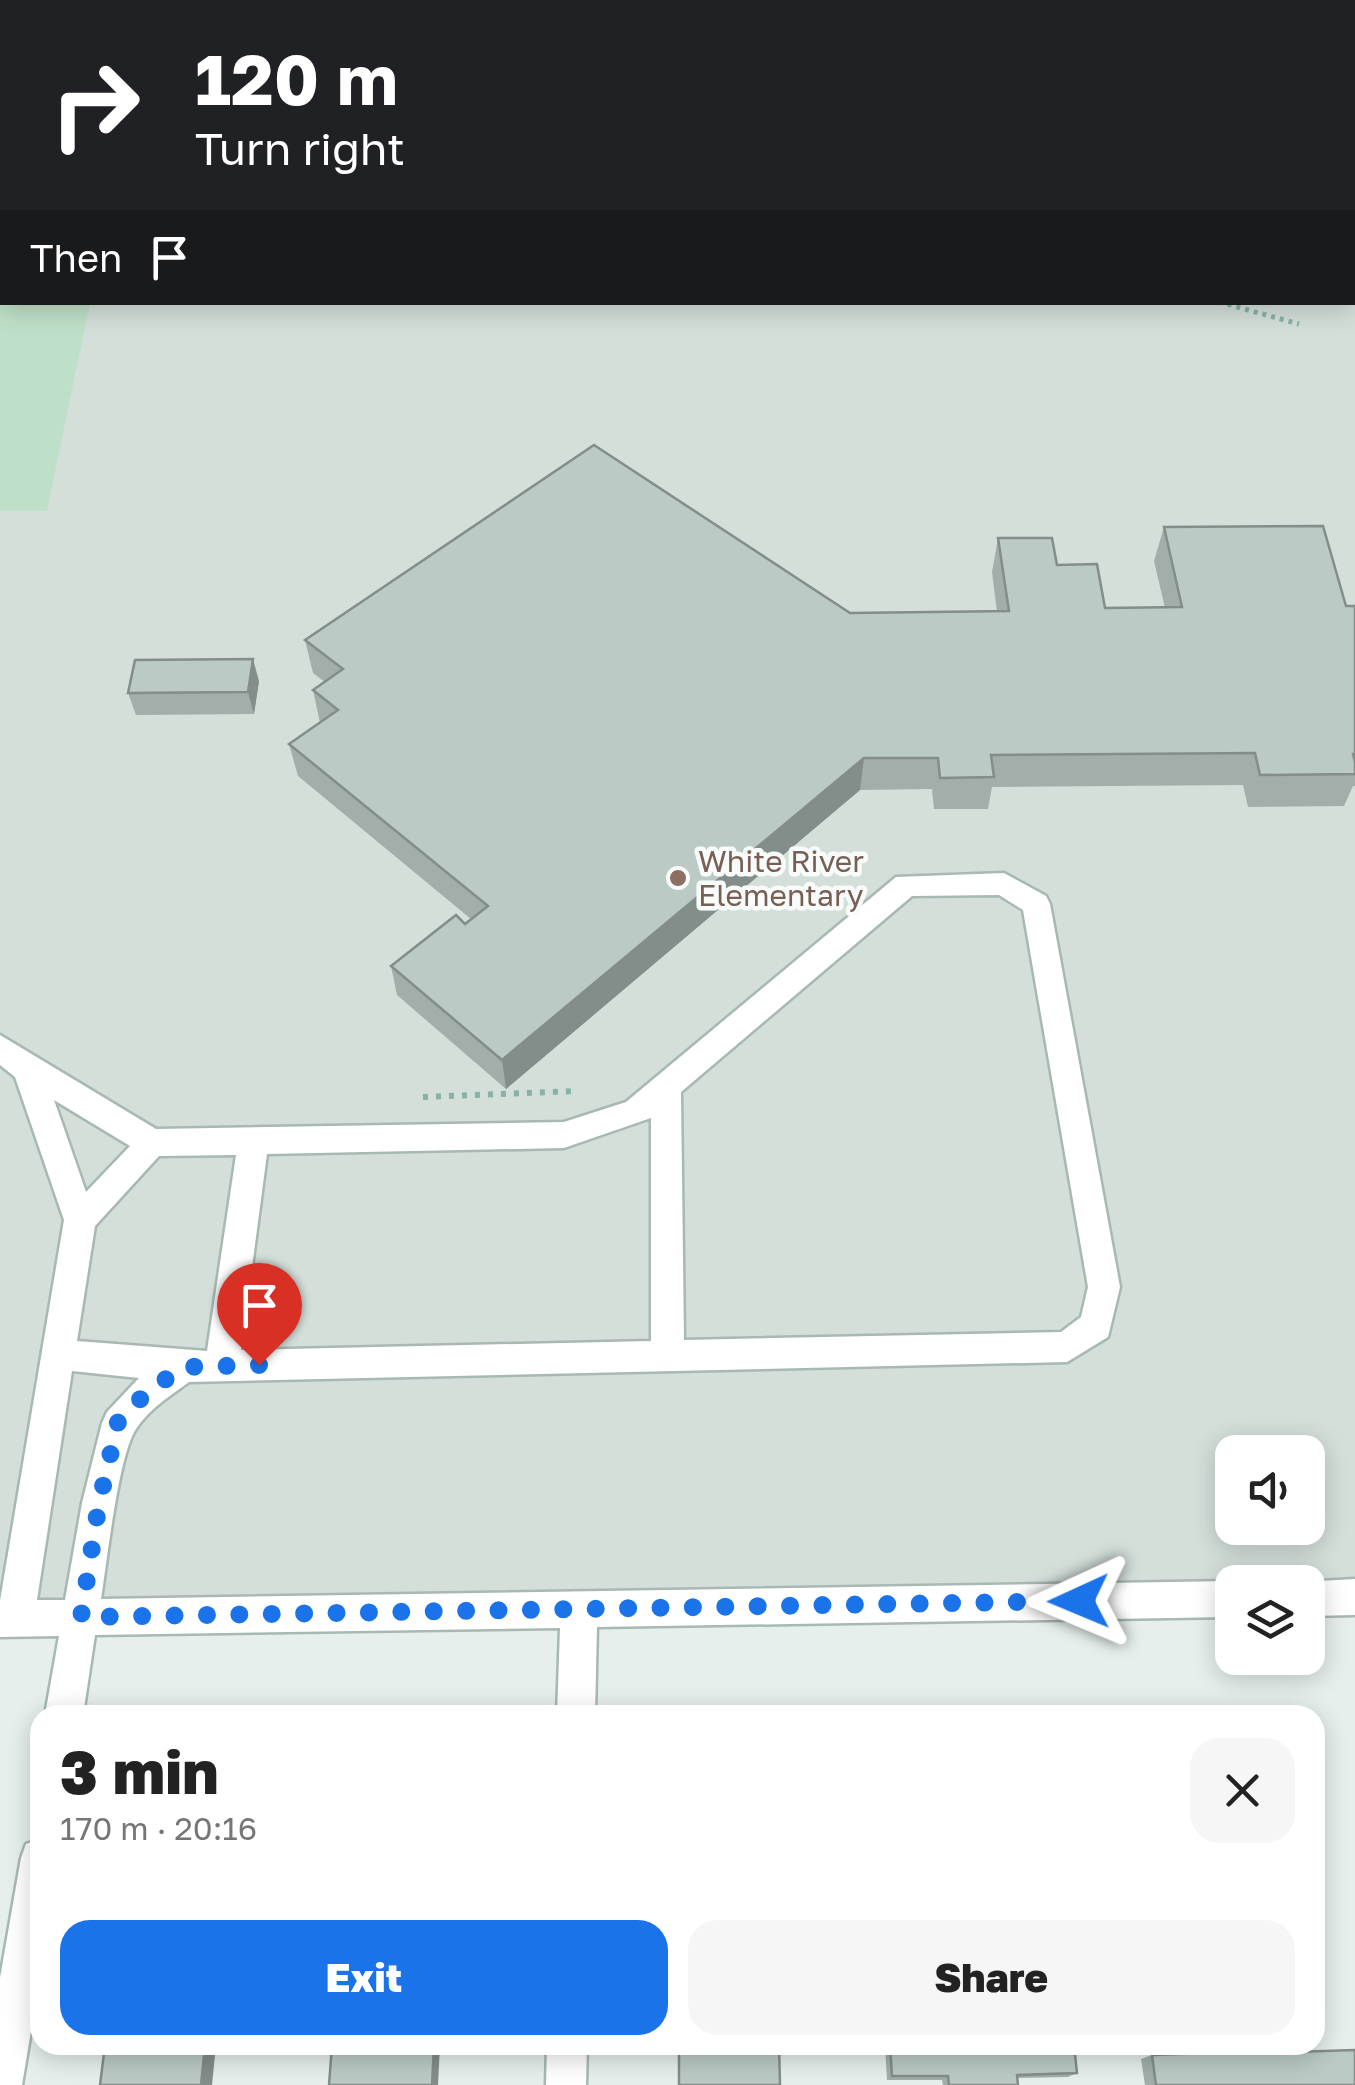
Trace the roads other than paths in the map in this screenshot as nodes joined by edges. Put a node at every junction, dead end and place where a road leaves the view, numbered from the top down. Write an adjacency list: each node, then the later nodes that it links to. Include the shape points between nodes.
1 (0, 1048): 2 (street)
2 (28, 1068): 5 (street); 6 (street)
3 (666, 1086): 4 (street, via 636,1112 564,1135); 8 (street); 8 (street, via 906,885 1004,884 1036,904 1104,1287 1096,1326 1067,1347)
4 (253, 1141): 5 (street); 9 (street)
5 (152, 1143): 6 (street)
6 (80, 1220): 7 (street)
7 (58, 1354): 10 (street); 16 (street)
8 (668, 1356): 9 (street)
9 (222, 1366): 10 (street)
10 (184, 1367): 15 (street, via 118,1422)
11 (1355, 1597): 12 (street)
12 (1325, 1598)
13 (1215, 1599): 14 (street)
14 (579, 1608): 15 (street); 18 (street)
15 (81, 1617): 16 (street); 17 (street)
16 (8, 1618)
17 (66, 1705)
18 (576, 1705)
19 (30, 1918): 21 (street)
20 (567, 2055): 22 (street)
21 (2, 2085)
22 (566, 2085)

